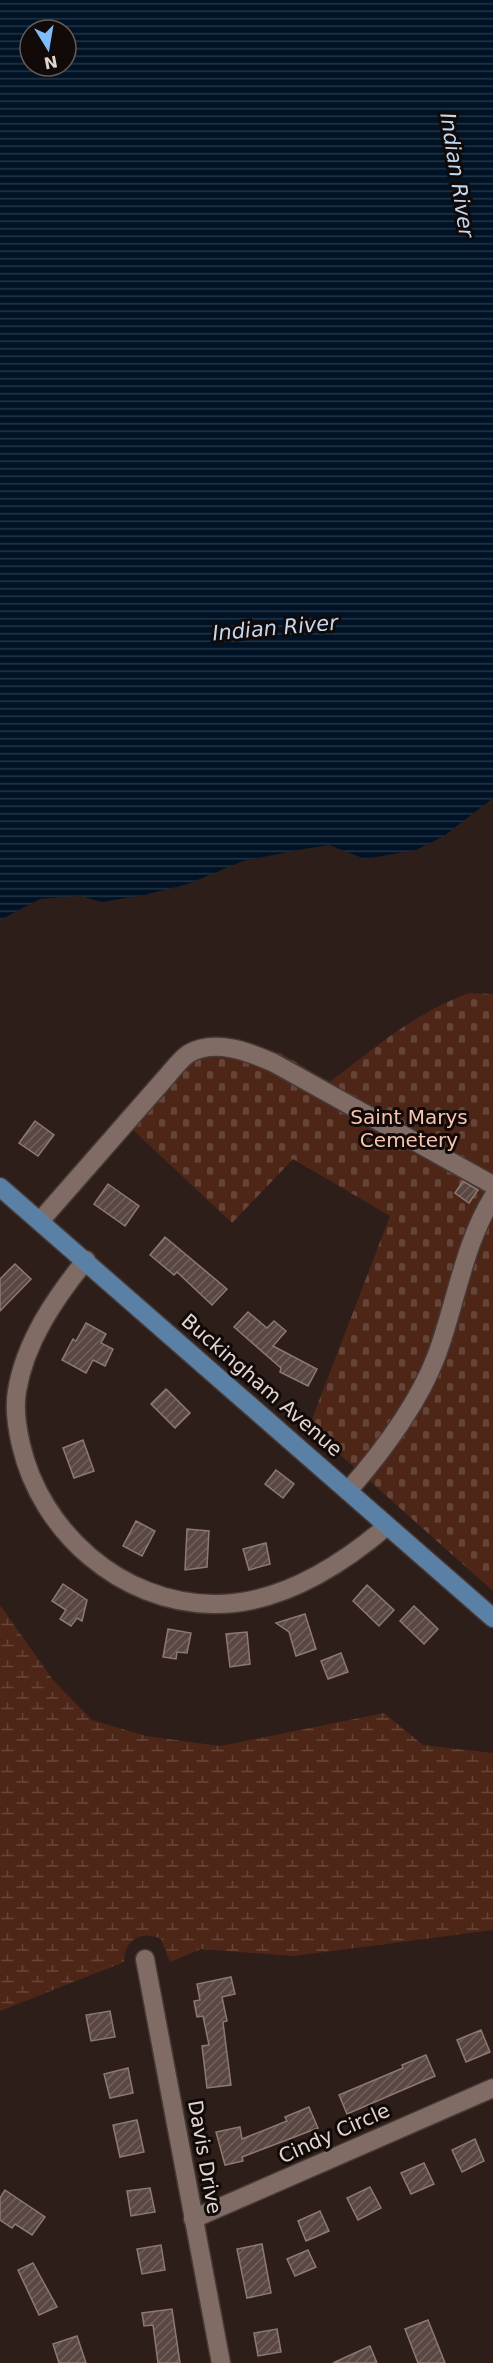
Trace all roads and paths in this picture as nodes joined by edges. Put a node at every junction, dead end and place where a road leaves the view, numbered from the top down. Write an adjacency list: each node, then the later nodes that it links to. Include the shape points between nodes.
1 (493, 1185): 4 (street, via 274,1063 248,1051 209,1048 188,1054)
2 (0, 1187): 4 (main road, Buckingham Avenue)
3 (493, 1197): 6 (street, via 477,1227 435,1358 419,1393 392,1436)
4 (40, 1220): 5 (main road, Buckingham Avenue)
5 (86, 1260): 6 (main road, Buckingham Avenue); 7 (street, via 45,1317 21,1372 16,1394 16,1417 26,1470 53,1519 80,1549 129,1583 157,1594 213,1604 255,1600 297,1586 367,1543)
6 (348, 1491): 7 (main road, Buckingham Avenue)
7 (387, 1526): 8 (main road, Buckingham Avenue)
8 (493, 1618)
9 (145, 1959): 11 (street, Davis Drive)
10 (493, 2088): 11 (street, Cindy Circle)
11 (193, 2219): 12 (street, Davis Drive)
12 (221, 2363)

